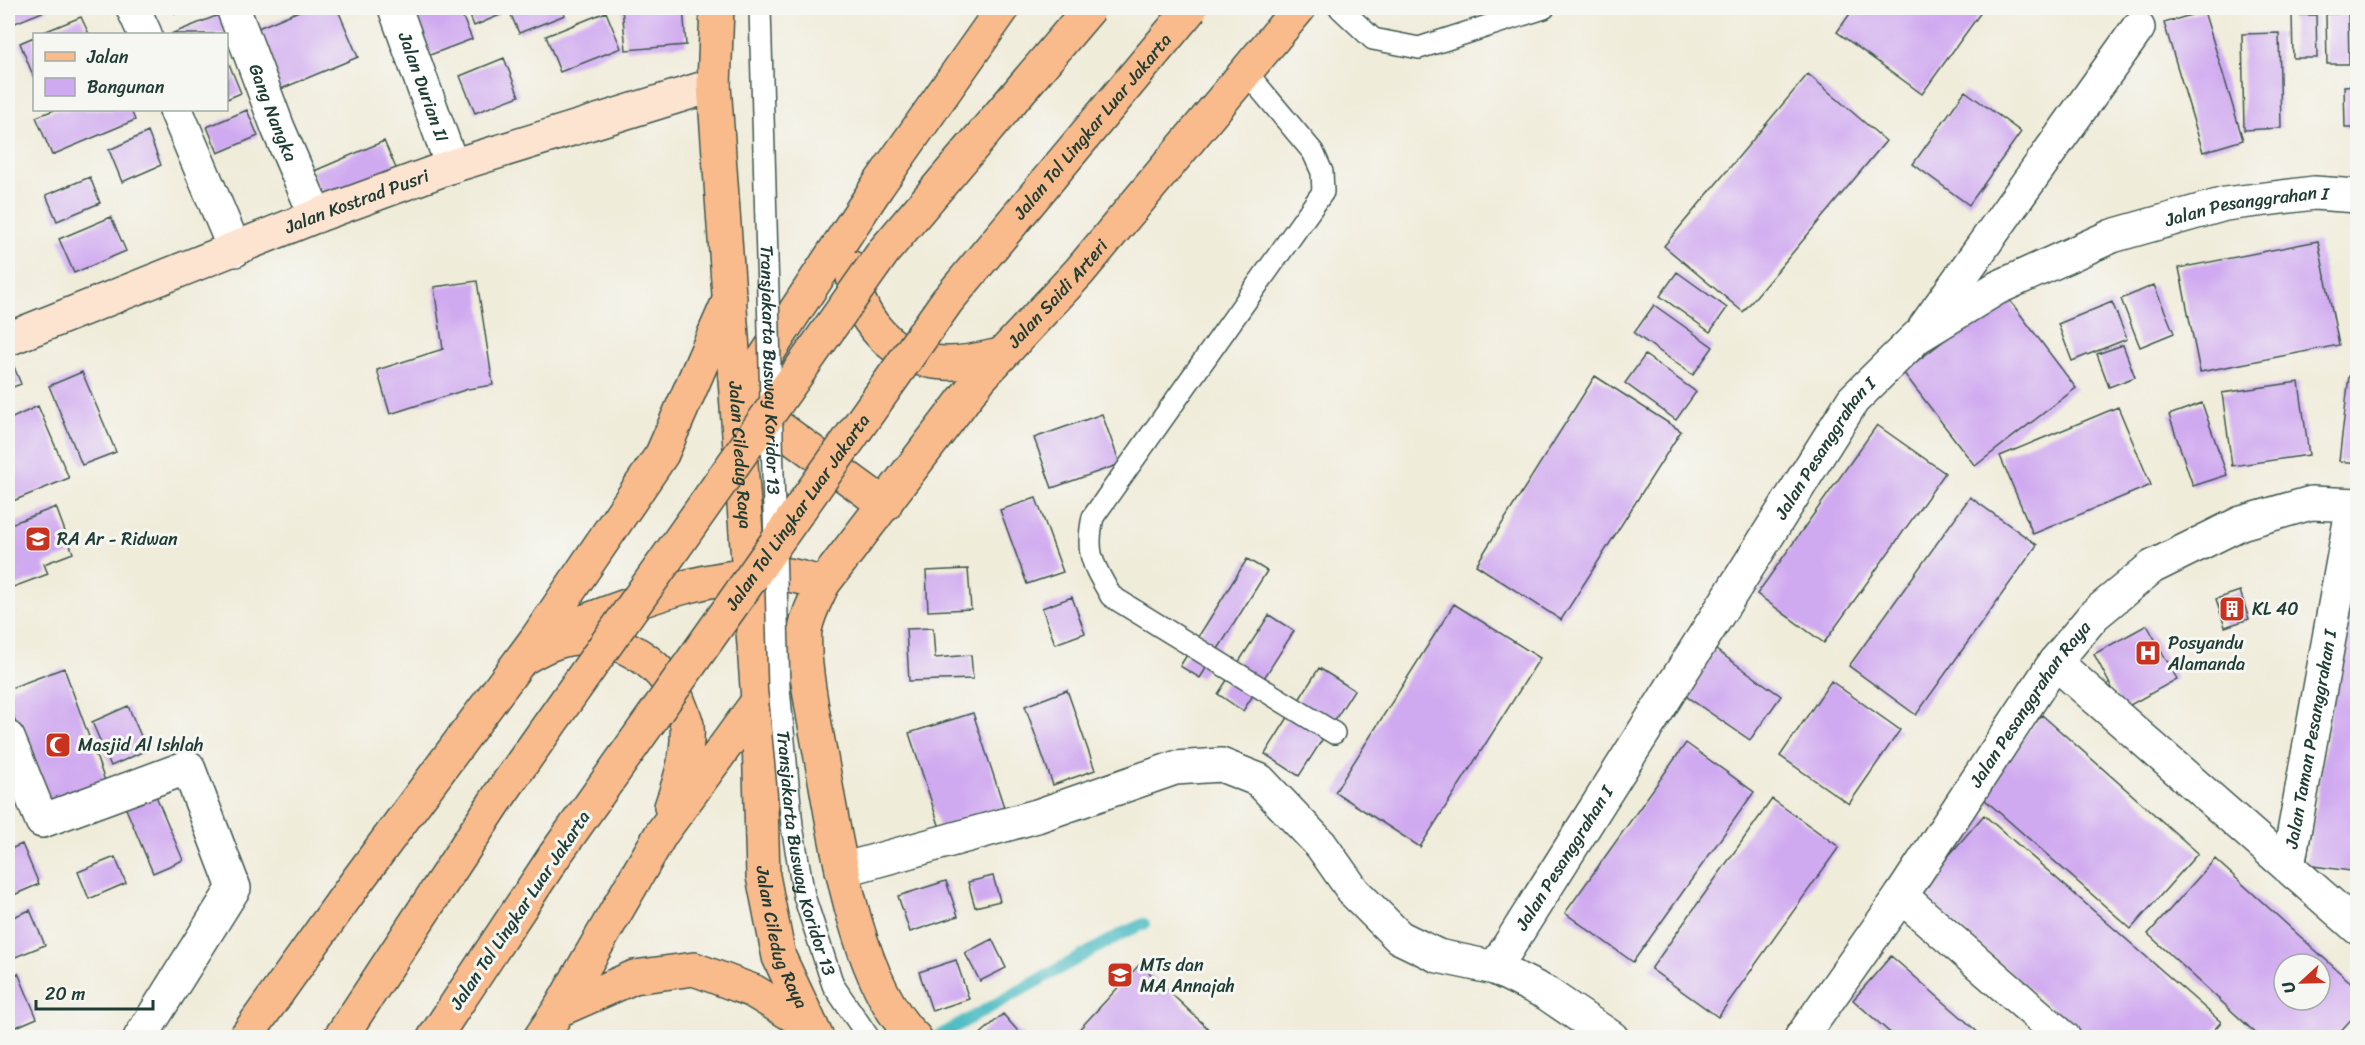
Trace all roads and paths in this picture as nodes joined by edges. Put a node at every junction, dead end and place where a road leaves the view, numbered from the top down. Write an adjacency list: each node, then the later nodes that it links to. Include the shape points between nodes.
1 (133, 8): 13 (street)
2 (233, 8): 20 (street, Gang Nangka)
3 (395, 8): 17 (street, Jalan Durian II)
4 (717, 8): 15 (main road, Jalan Ciledug Raya)
5 (760, 8): 50 (lane, Transjakarta Busway Koridor 13, bridge, via 779,688 792,826 804,896 833,985)
6 (1003, 8): 18 (main road)
7 (1090, 8): 47 (main road, bridge, via 884,251 501,793)
8 (1191, 8): 48 (main road, Jalan Tol Lingkar Luar Jakarta, bridge, via 947,301 555,855)
9 (1299, 8): 14 (main road, Jalan Saidi Arteri)
10 (1340, 8): 11 (lane, via 1374,39 1419,48)
11 (1544, 8)
12 (2138, 28): 23 (street)
13 (145, 33)
14 (1245, 72): 25 (main road, Jalan Saidi Arteri, via 1079,272); 35 (lane, via 1313,152 1322,172 1323,192 1093,517 1089,535 1091,562 1111,596)
15 (714, 85): 17 (street, Jalan Kostrad Pusri); 22 (main road, Jalan Ciledug Raya)
16 (176, 111): 21 (street)
17 (452, 166): 20 (street, Jalan Kostrad Pusri)
18 (877, 187): 25 (main road, via 857,236 852,265 855,292 869,321 889,342 930,362 960,363); 26 (main road)
19 (2358, 196): 23 (street, Jalan Pesanggrahan I, via 2314,193 2225,204 2112,236 1997,288)
20 (316, 216): 21 (street, Jalan Kostrad Pusri)
21 (235, 250): 24 (street, Jalan Kostrad Pusri)
22 (730, 298): 26 (main road, Jalan Ciledug Raya); 32 (main road, via 662,454)
23 (1917, 337): 42 (street, Jalan Pesanggrahan I, via 1852,400)
24 (8, 339)
25 (1000, 355): 27 (main road, Jalan Saidi Arteri)
26 (738, 398): 27 (main road); 29 (main road, Jalan Ciledug Raya)
27 (885, 505): 30 (main road, Jalan Saidi Arteri)
28 (2355, 505): 33 (street, Jalan Pesanggrahan Raya, via 2311,503 2241,523 2152,567 2094,615); 38 (street, Jalan Taman Pesanggrahan I)
29 (749, 577): 30 (main road, via 789,575); 32 (main road, via 656,594); 34 (main road, Jalan Ciledug Raya)
30 (823, 584): 31 (main road)
31 (804, 632): 34 (main road); 39 (main road, via 807,683)
32 (528, 649): 37 (main road, via 577,638 607,640 635,651 659,670 677,696 687,724 682,774); 46 (main road)
33 (2055, 662): 38 (street, Jalan Taman Pesanggrahan I); 40 (street, Jalan Pesanggrahan Raya)
34 (758, 701): 37 (main road); 44 (main road, Jalan Ciledug Raya, via 763,876 779,957)
35 (1335, 733)
36 (8, 738): 45 (street, via 42,821 188,767 234,888)
37 (661, 834): 43 (main road)
38 (2288, 866): 41 (street, Jalan Taman Pesanggrahan I)
39 (842, 870): 42 (street, via 1037,816 1174,768 1221,765 1259,780 1321,845 1354,892 1399,937 1438,956); 51 (main road, via 878,984)
40 (1901, 896): 53 (street, Jalan Pesanggrahan Raya); 54 (street)
41 (2358, 928)
42 (1495, 968): 52 (street, via 1546,993)
43 (559, 1010): 44 (main road, via 634,977 694,969 753,991); 49 (main road)
44 (814, 1032)
45 (140, 1038)
46 (245, 1038)
47 (340, 1038)
48 (434, 1038)
49 (540, 1038)
50 (869, 1038)
51 (915, 1038)
52 (1612, 1038)
53 (1801, 1038)
54 (2064, 1038)

